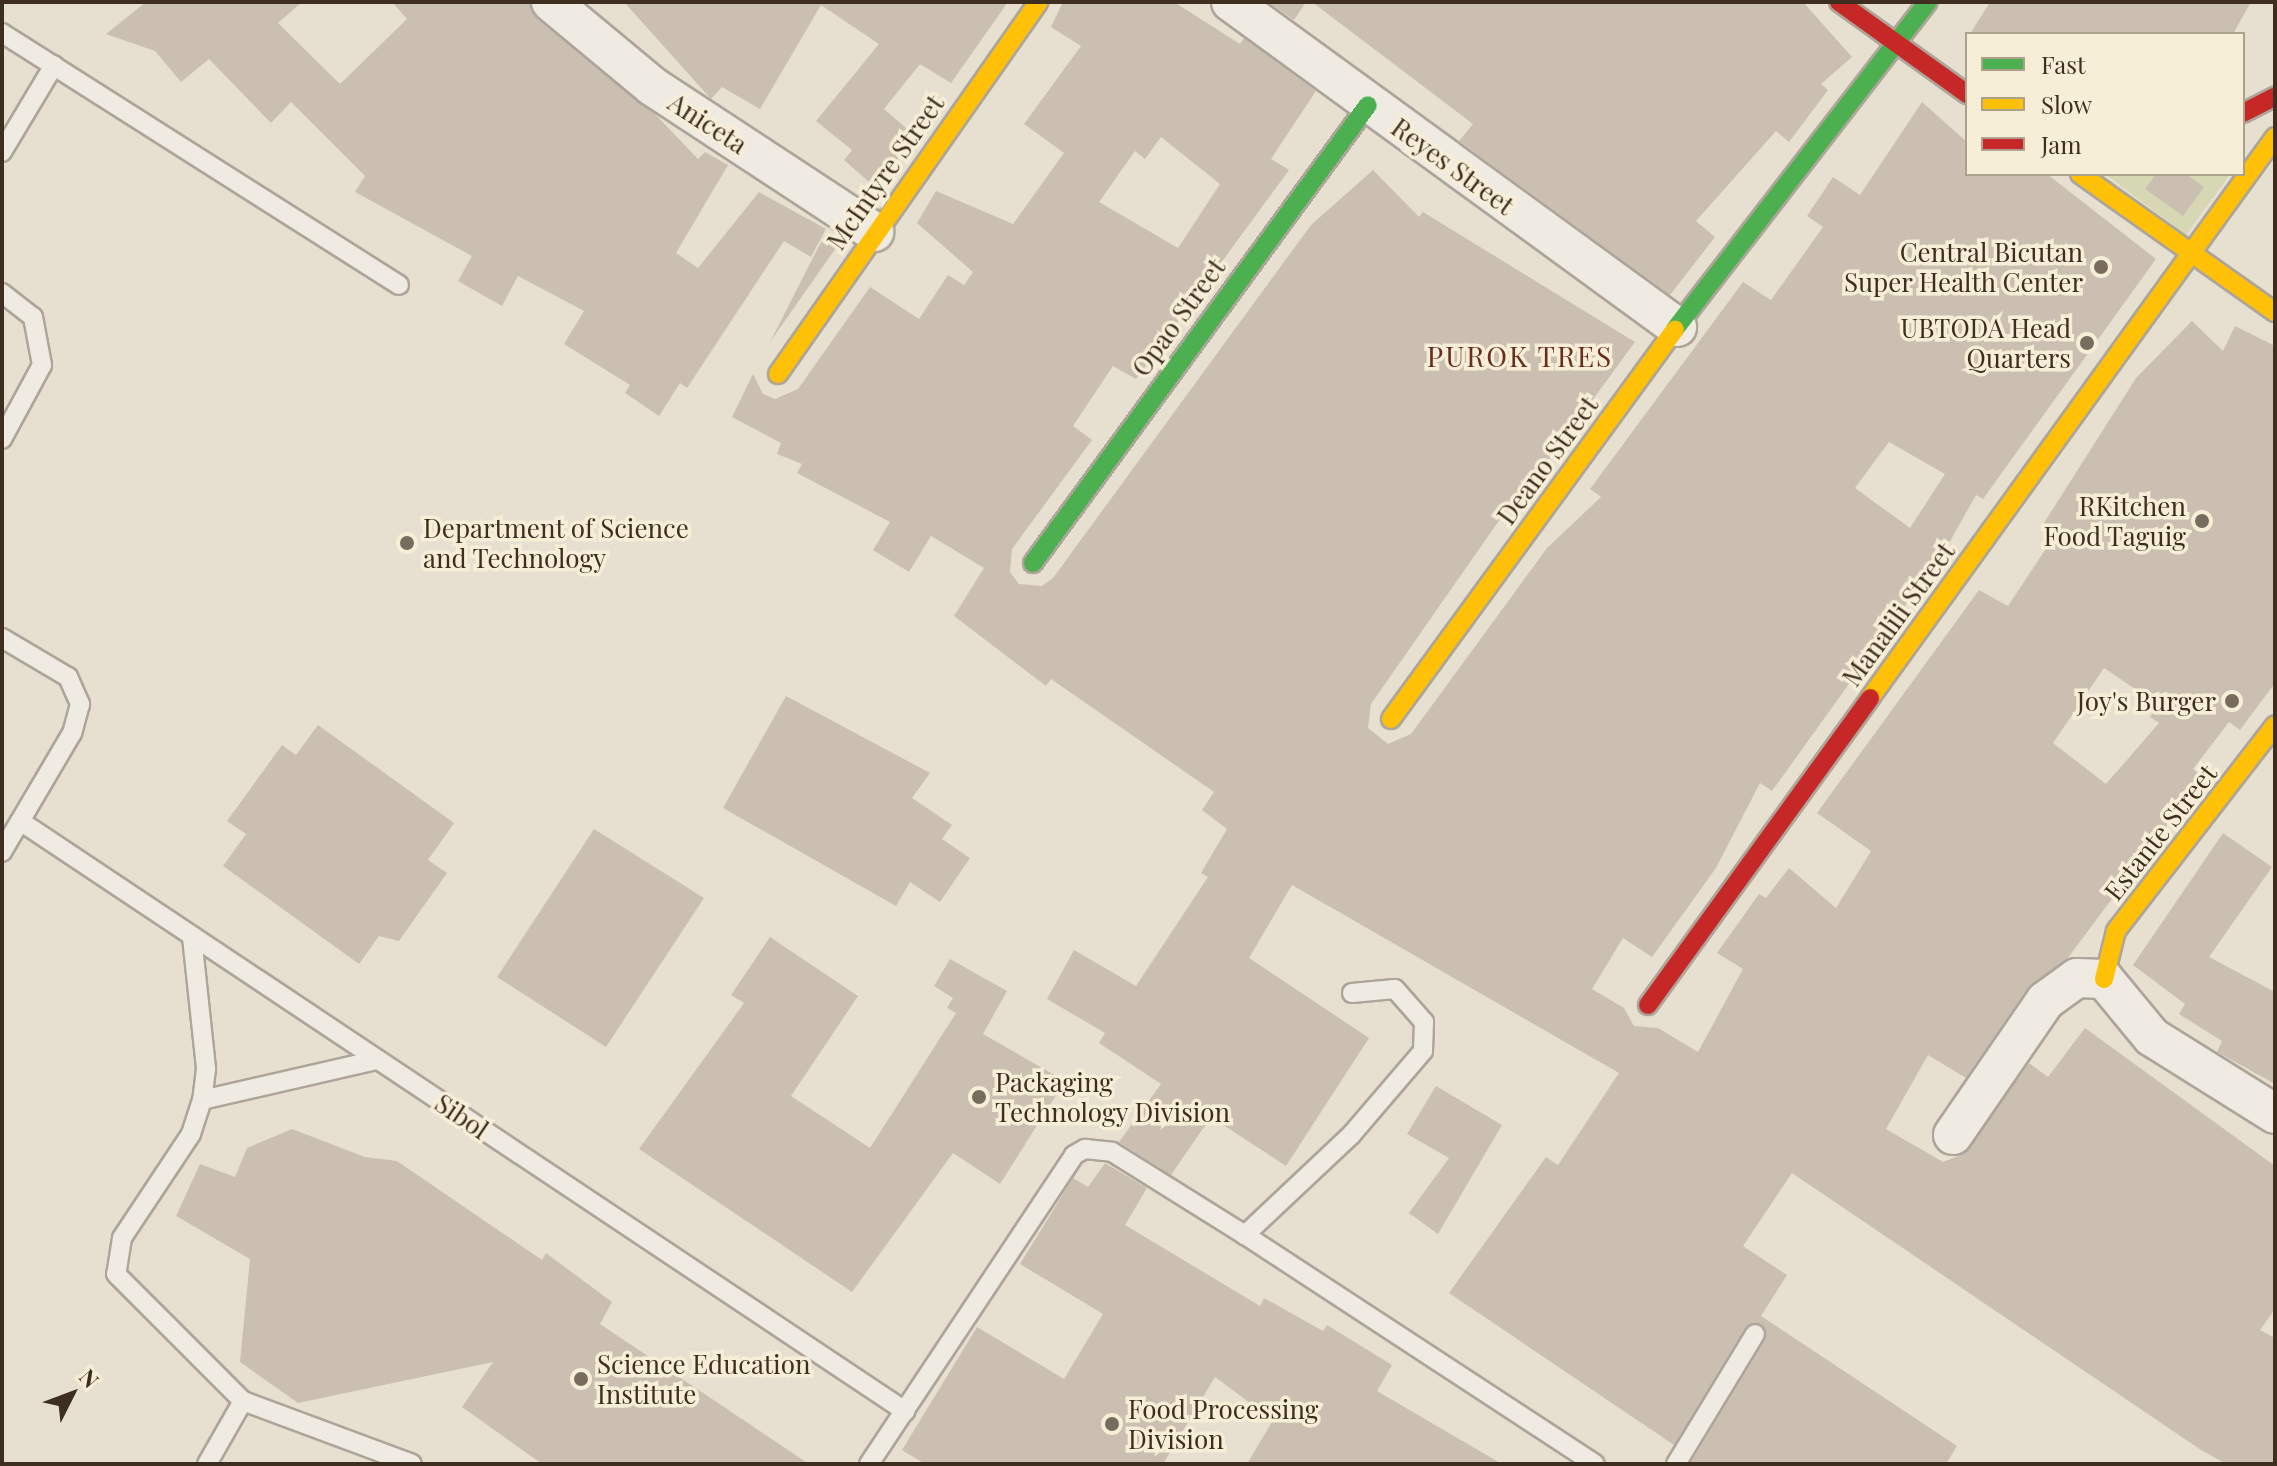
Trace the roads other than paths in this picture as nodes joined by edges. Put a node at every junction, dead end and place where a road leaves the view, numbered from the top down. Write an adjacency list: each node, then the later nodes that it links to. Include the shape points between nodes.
1 (551, 2): 16 (street, Aniceta, via 652,86)
2 (1038, 2): 16 (street, McIntyre Street)
3 (1231, 2): 11 (street, Reyes Street)
4 (1839, 2): 7 (street)
5 (1928, 2): 7 (street, Deano Street)
6 (2, 33): 8 (lane)
7 (1897, 45): 9 (street); 21 (street, Deano Street)
8 (54, 65): 14 (lane); 18 (lane)
9 (1965, 93)
10 (2275, 97): 12 (street)
11 (1368, 105): 21 (street, Reyes Street); 24 (street, Opao Street)
12 (2245, 112)
13 (2275, 137): 17 (street, Manalili Street)
14 (2, 152)
15 (2083, 176): 17 (street)
16 (874, 232): 22 (street, McIntyre Street)
17 (2192, 256): 20 (street); 33 (street, Manalili Street)
18 (399, 285)
19 (2, 293): 23 (lane, via 33,317 42,357)
20 (2275, 312)
21 (1677, 327): 26 (street, Deano Street)
22 (778, 374)
23 (2, 439)
24 (1033, 563)
25 (2, 638): 28 (lane, via 68,677 80,704 72,733)
26 (1391, 719)
27 (2275, 725): 31 (street, Estante Street, via 2116,931)
28 (20, 821): 29 (lane); 30 (lane, Sibol)
29 (2, 852)
30 (192, 937): 34 (lane, Sibol); 35 (lane, via 206,1069)
31 (2104, 979): 36 (street, via 2152,1037); 37 (street, via 2077,978 2056,990)
32 (1352, 993): 38 (lane, via 1395,989 1424,1022 1423,1051 1351,1135)
33 (1648, 1005)
34 (377, 1060): 35 (lane); 41 (lane, Sibol)
35 (202, 1100): 40 (lane, via 191,1134 122,1238 116,1274)
36 (2275, 1114)
37 (1953, 1135)
38 (1245, 1235): 41 (lane, via 1112,1152 1085,1149 1067,1164); 45 (lane)
39 (1755, 1334): 46 (lane)
40 (243, 1401): 42 (lane); 43 (lane)
41 (905, 1411): 44 (lane)
42 (207, 1464)
43 (412, 1464)
44 (869, 1464)
45 (1595, 1464)
46 (1676, 1464)

